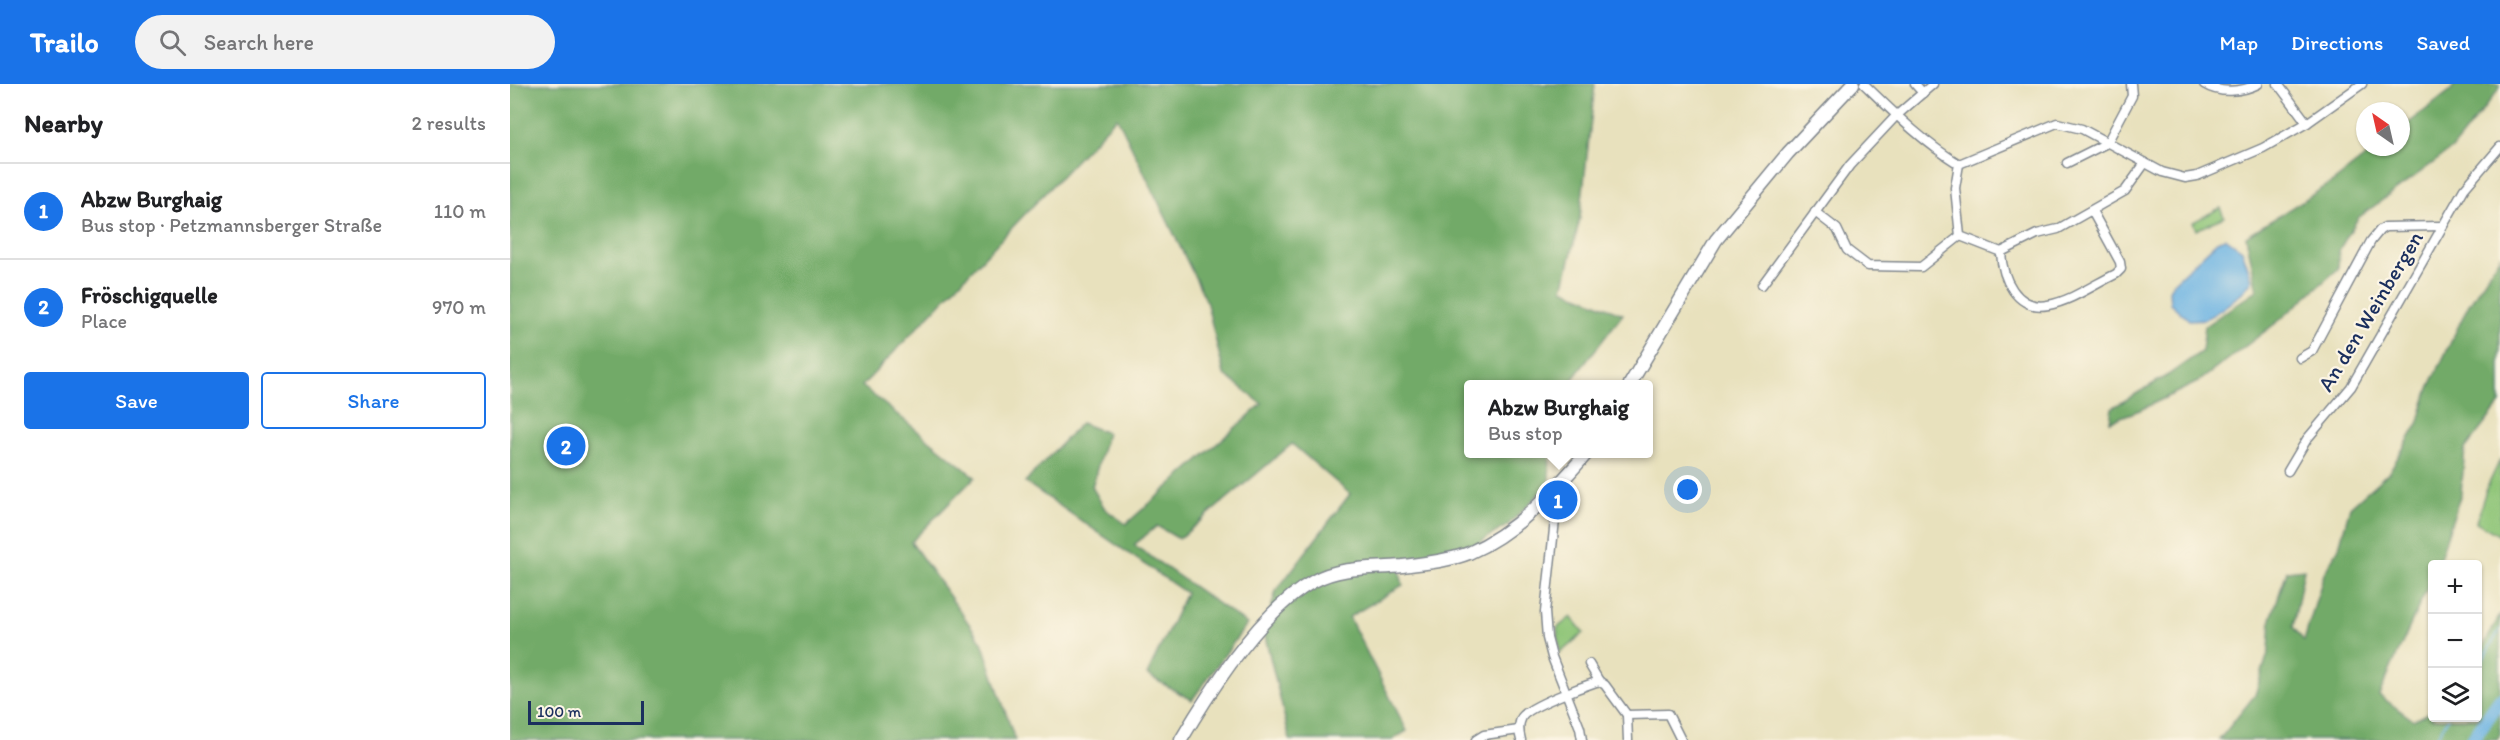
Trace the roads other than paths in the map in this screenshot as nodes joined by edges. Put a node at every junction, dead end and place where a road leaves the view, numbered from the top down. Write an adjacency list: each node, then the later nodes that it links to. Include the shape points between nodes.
1 (1853, 84): 25 (street, via 1732,219 1690,281)
2 (1864, 84): 11 (street)
3 (1916, 84): 10 (street)
4 (1933, 84): 10 (street)
5 (2132, 84): 13 (street, via 2132,96)
6 (2204, 84): 7 (street, via 2235,91)
7 (2258, 84)
8 (2278, 84): 12 (street)
9 (2362, 84): 12 (street)
10 (1923, 93): 11 (street)
11 (1896, 116): 17 (street); 19 (street, via 1850,165)
12 (2307, 123): 15 (street, via 2263,148 2197,176 2173,176)
13 (2107, 143): 15 (street); 16 (street); 17 (street, via 2082,129 2057,123)
14 (2500, 147): 20 (street, An den Weinbergen, via 2464,189)
15 (2145, 162): 18 (street, via 2129,187)
16 (2067, 163)
17 (1959, 164): 21 (street, via 1955,188)
18 (2092, 211): 22 (street); 22 (street, via 2121,269 2056,303 2038,306 2019,297 2004,274)
19 (1815, 212): 21 (street, via 1837,229 1847,250 1868,266 1921,267); 23 (street)
20 (2442, 226): 24 (street, An den Weinbergen, via 2380,230 2312,351); 27 (street, An den Weinbergen, via 2350,387 2307,438)
21 (1960, 236): 22 (street)
22 (2001, 252)
23 (1762, 285)
24 (2300, 358)
25 (1632, 380)
26 (1582, 458): 28 (street)
27 (2288, 471)
28 (1548, 498): 31 (street, via 1555,519 1545,612 1547,638); 34 (street, via 1505,532 1469,553 1429,563 1335,572 1313,581 1283,603 1243,646)
29 (1590, 664): 30 (street)
30 (1599, 681): 31 (street); 32 (street)
31 (1568, 694): 33 (street, via 1530,709 1521,718); 37 (street)
32 (1627, 715): 38 (street); 39 (street, via 1668,714)
33 (1519, 730): 35 (street, via 1484,735); 36 (street)
34 (1181, 740)
35 (1476, 740)
36 (1521, 740)
37 (1582, 740)
38 (1628, 740)
39 (1681, 740)

